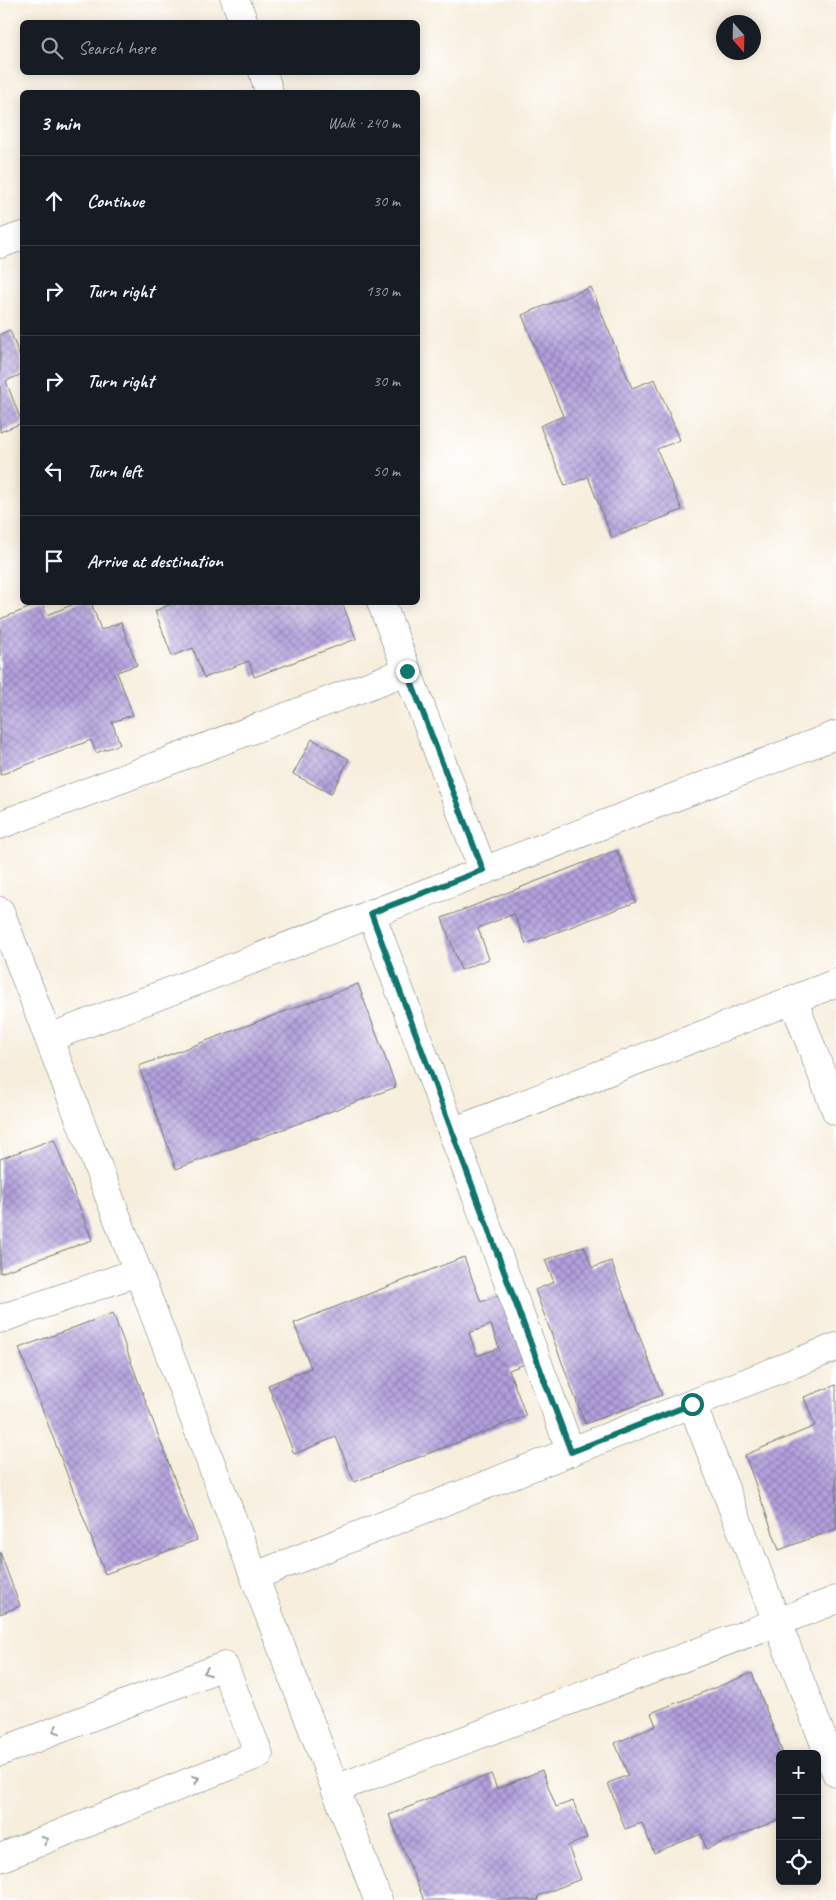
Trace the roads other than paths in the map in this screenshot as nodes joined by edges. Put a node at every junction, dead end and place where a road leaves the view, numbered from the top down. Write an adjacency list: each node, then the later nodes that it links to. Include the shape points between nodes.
1 (235, 0): 2 (lane)
2 (243, 20)
3 (264, 75): 4 (lane)
4 (268, 90)
5 (20, 237): 6 (lane)
6 (0, 244)
7 (382, 605): 8 (lane)
8 (407, 671): 10 (lane); 11 (lane)
9 (836, 735): 11 (lane)
10 (0, 825)
11 (483, 870): 13 (lane)
12 (0, 911): 16 (lane)
13 (371, 913): 16 (lane); 18 (lane)
14 (836, 984): 15 (lane)
15 (793, 999): 17 (lane); 18 (lane)
16 (49, 1038): 19 (lane)
17 (836, 1111)
18 (452, 1132): 23 (lane)
19 (138, 1272): 20 (lane); 24 (lane)
20 (0, 1319)
21 (836, 1347): 22 (lane)
22 (692, 1404): 23 (lane); 26 (lane)
23 (571, 1452): 24 (lane)
24 (255, 1576): 29 (lane)
25 (836, 1600): 26 (lane)
26 (777, 1622): 28 (lane); 29 (lane)
27 (0, 1752): 30 (lane, one-way to 27, via 259,1754 224,1666)
28 (836, 1773)
29 (335, 1789): 31 (lane)
30 (0, 1858)
31 (378, 1900)

